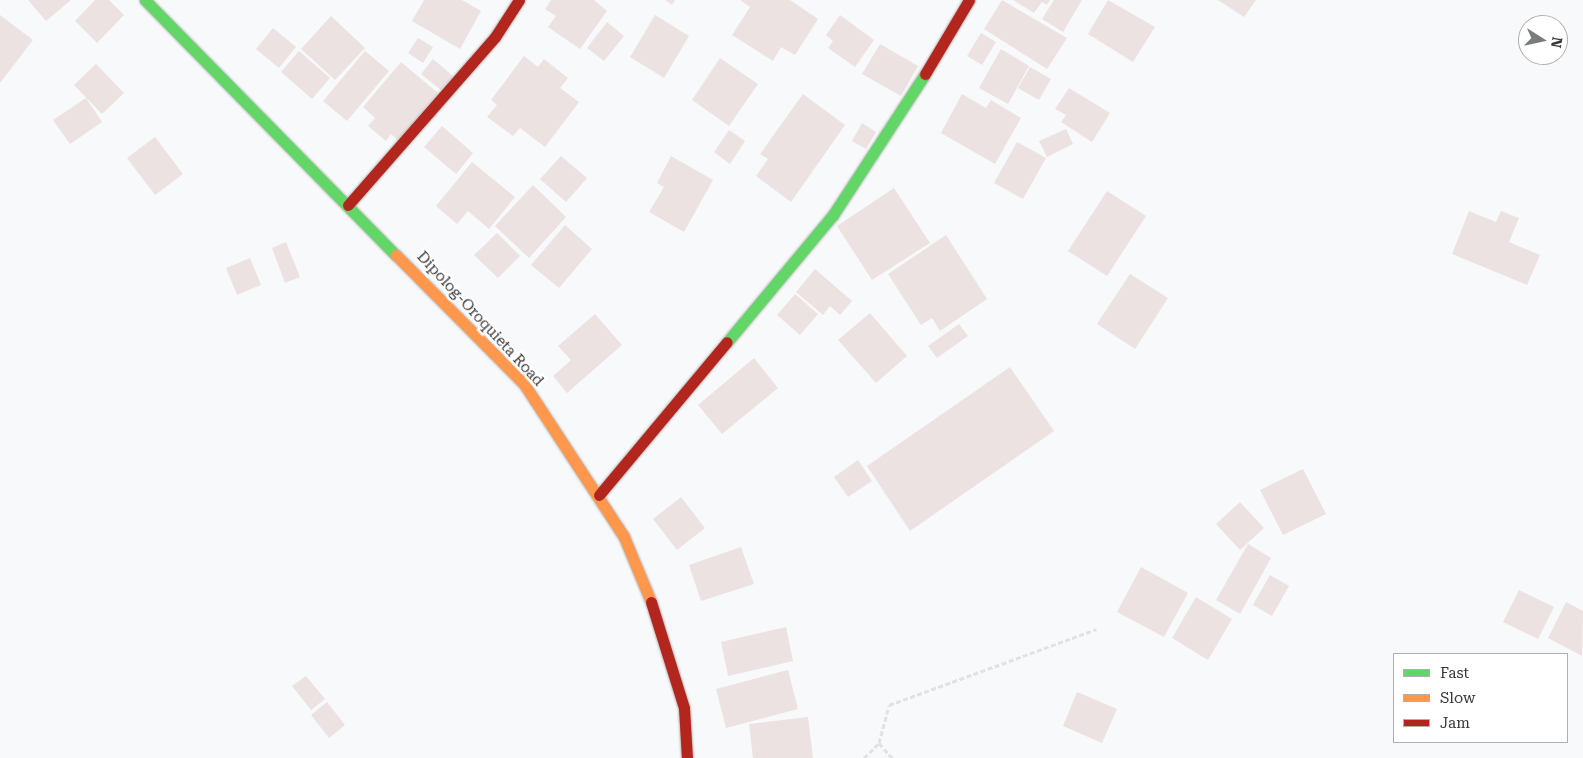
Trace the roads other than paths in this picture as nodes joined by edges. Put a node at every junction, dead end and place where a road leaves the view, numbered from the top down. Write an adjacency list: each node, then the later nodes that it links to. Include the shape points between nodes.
1 (146, 0): 4 (main road, Dipolog-Oroquieta Road)
2 (519, 0): 4 (main road, via 495,37)
3 (969, 0): 5 (main road, via 895,126 833,215)
4 (348, 205): 5 (main road, Dipolog-Oroquieta Road, via 524,384)
5 (599, 495): 6 (main road, Dipolog-Oroquieta Road, via 624,537 661,624 684,708)
6 (687, 758)

